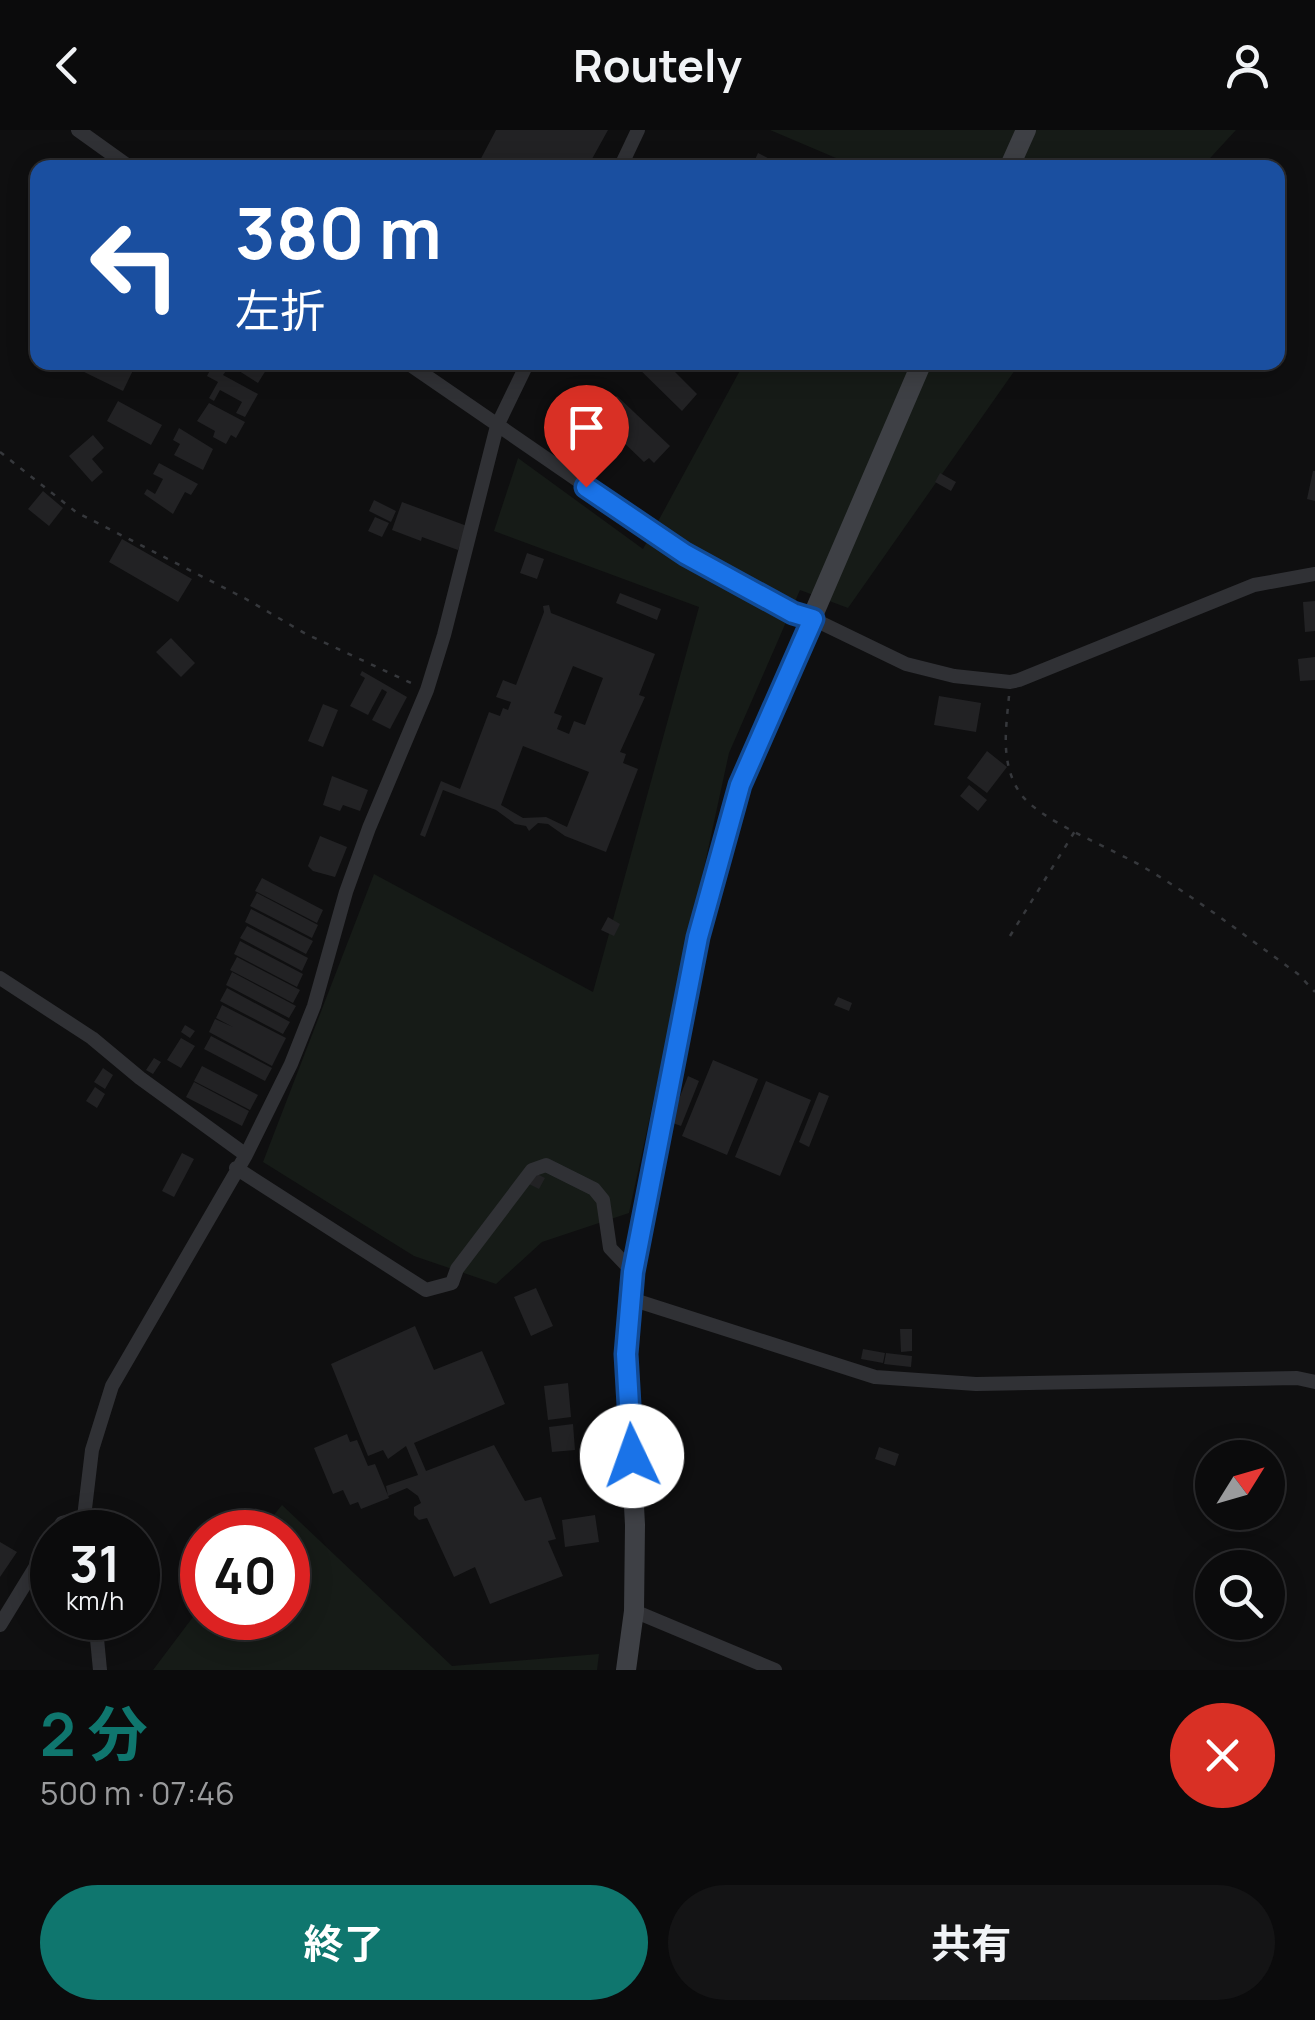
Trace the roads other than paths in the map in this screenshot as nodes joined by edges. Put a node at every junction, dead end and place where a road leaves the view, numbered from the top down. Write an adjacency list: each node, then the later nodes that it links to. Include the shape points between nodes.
1 (78, 130): 4 (street)
2 (638, 130): 5 (street)
3 (1026, 130): 6 (street)
4 (121, 160)
5 (624, 160)
6 (1013, 160)
7 (418, 370): 10 (street)
8 (524, 370): 10 (street)
9 (919, 370): 12 (street)
10 (498, 426): 12 (street, via 685,554); 14 (street, via 426,690 368,828 314,1006)
11 (1315, 574): 12 (street, via 1254,584 1010,682 906,664)
12 (813, 619): 15 (street, via 740,785 698,937)
13 (0, 978): 14 (street, via 92,1038)
14 (241, 1161): 15 (street, via 426,1290 452,1283 532,1170 546,1165 603,1200 610,1248); 18 (street, via 112,1386 92,1450)
15 (633, 1272): 16 (street)
16 (631, 1299): 17 (street, via 875,1377 976,1384); 20 (street, via 626,1354)
17 (1315, 1382)
18 (86, 1510)
19 (30, 1576): 21 (street)
20 (634, 1610): 24 (street); 25 (street)
21 (0, 1625)
22 (97, 1640): 23 (street)
23 (100, 1670)
24 (626, 1670)
25 (775, 1670)

